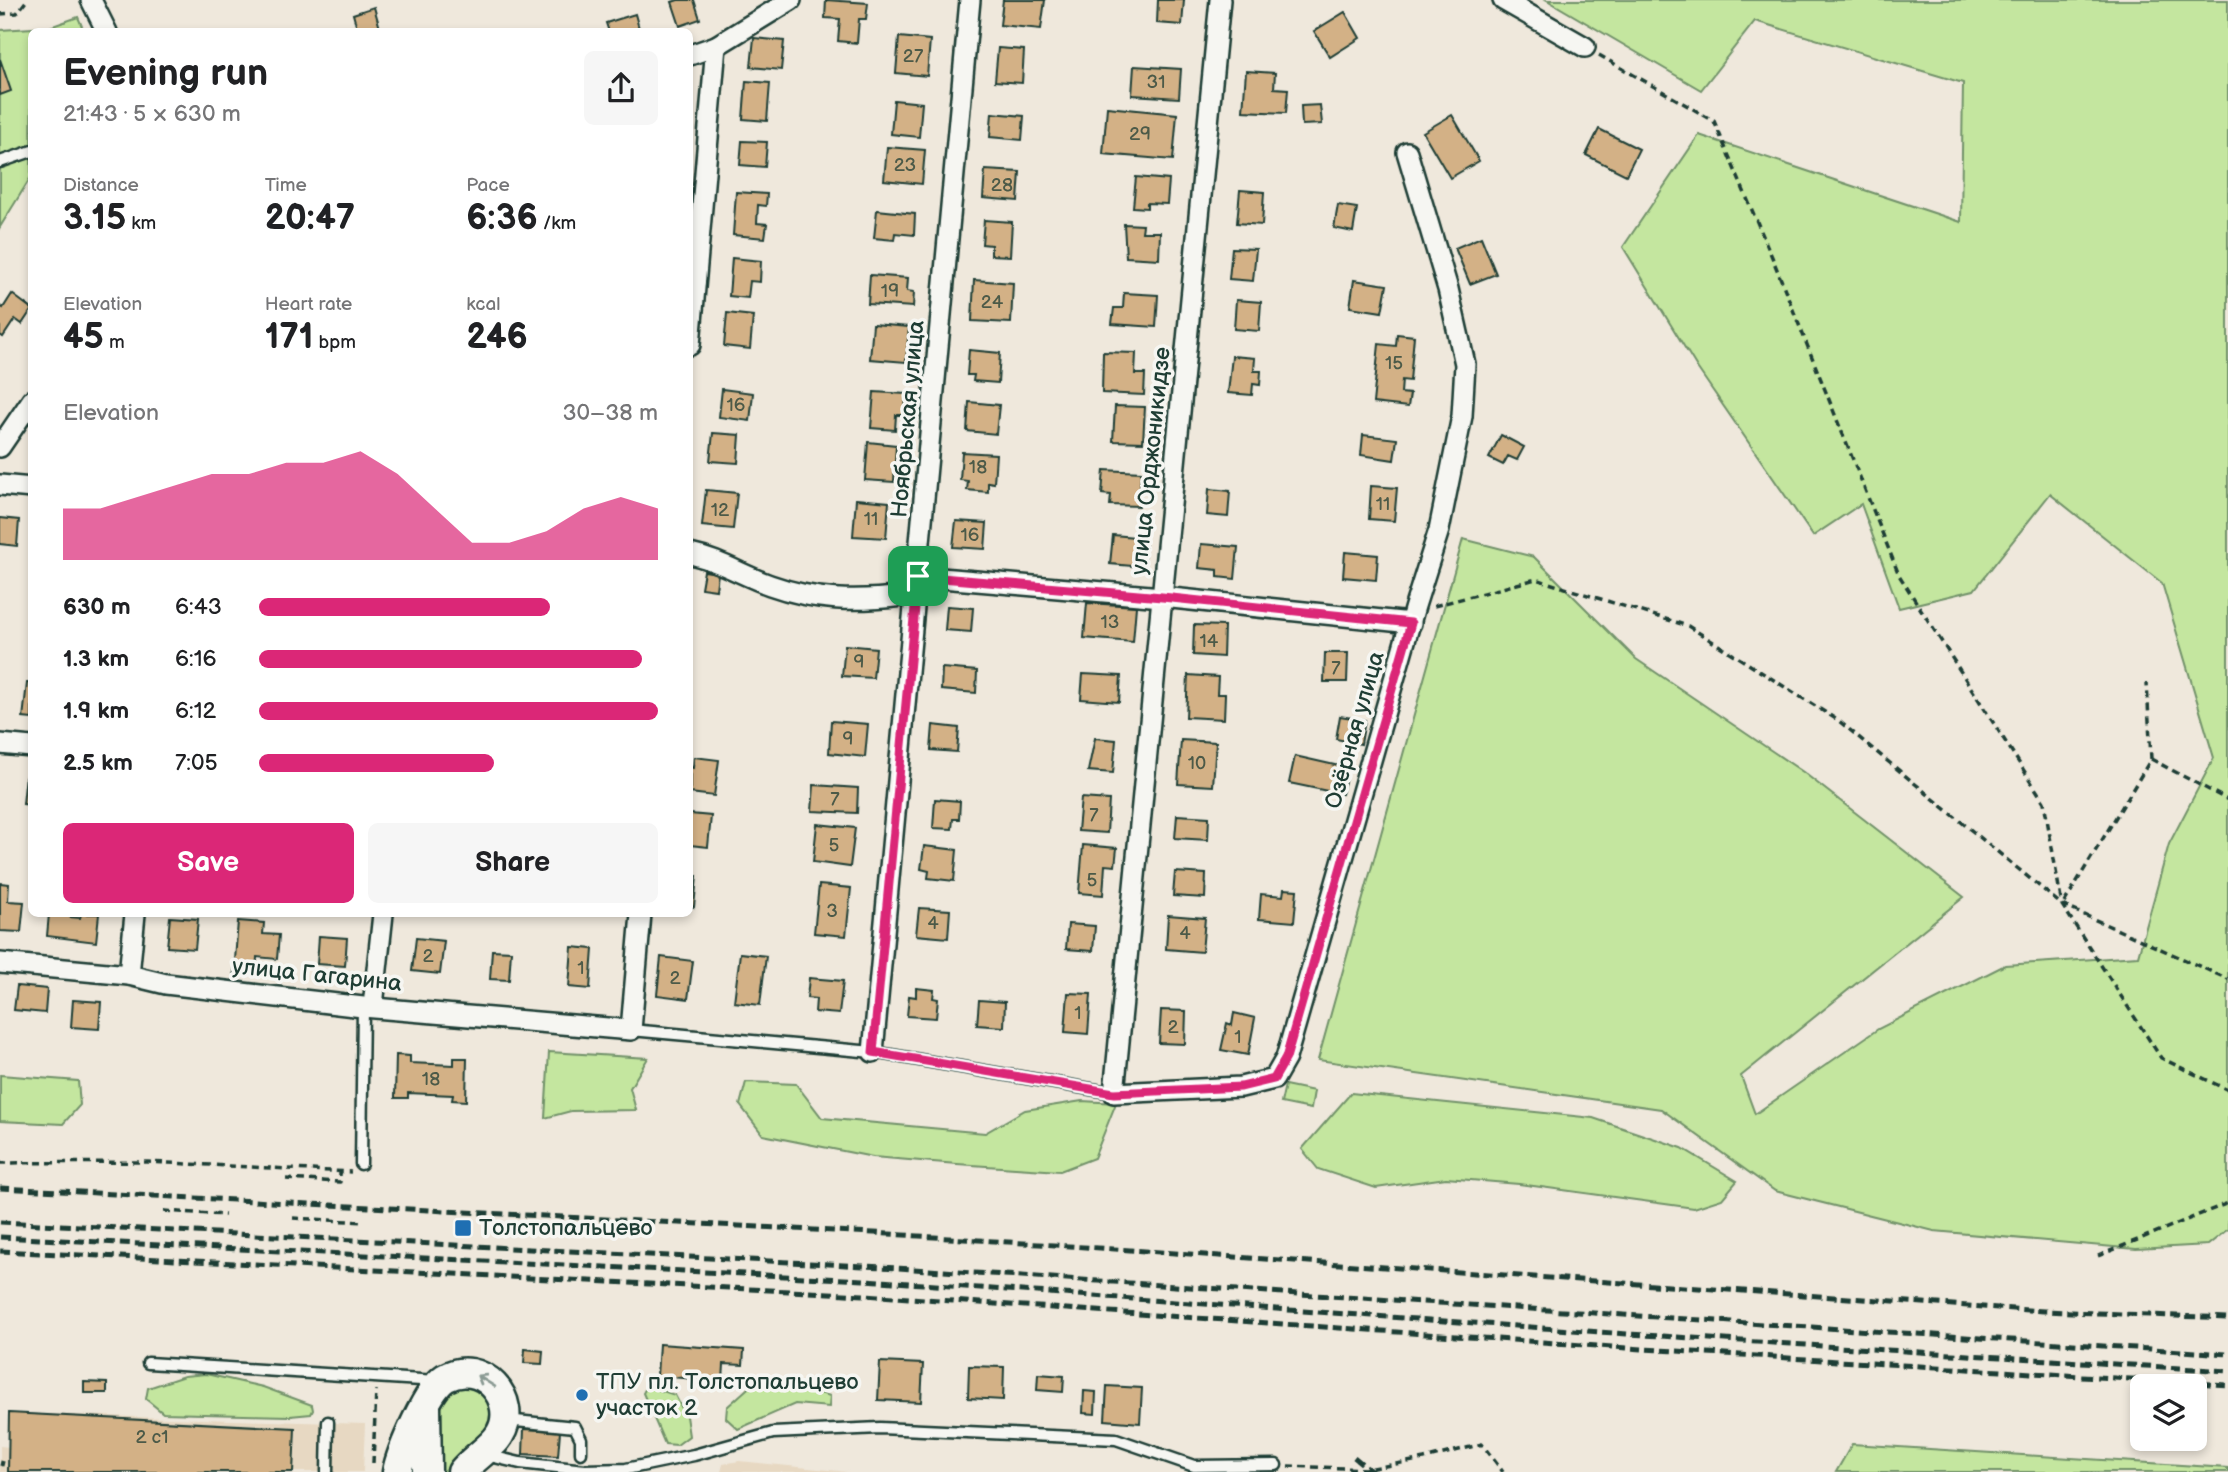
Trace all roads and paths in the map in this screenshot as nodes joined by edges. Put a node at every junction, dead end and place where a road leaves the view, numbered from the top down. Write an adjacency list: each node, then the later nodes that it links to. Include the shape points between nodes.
1 (27, 0): 7 (path, via 17,13)
2 (92, 0): 8 (street)
3 (790, 0): 9 (street)
4 (970, 0): 21 (street, Ноябрьская улица)
5 (1220, 0): 22 (street, улица Орджоникидзе)
6 (1503, 0): 10 (street)
7 (0, 14)
8 (105, 28)
9 (716, 46): 11 (street); 15 (street)
10 (1585, 47): 29 (path, via 1714,121 1899,575 2044,802)
11 (693, 54)
12 (28, 152): 14 (lane)
13 (1407, 152): 23 (street, Озёрная улица, via 1465,364 1462,416 1439,530)
14 (0, 162)
15 (693, 310)
16 (28, 406): 17 (street)
17 (0, 447)
18 (0, 485): 19 (street)
19 (28, 488)
20 (693, 555): 21 (street, via 715,559 767,584 840,601 903,596)
21 (918, 576): 22 (street); 38 (street, Ноябрьская улица)
22 (1162, 597): 23 (street); 40 (street, улица Орджоникидзе)
23 (1413, 615): 29 (path, via 1536,579 1688,626 1839,721); 40 (street, Озёрная улица, via 1286,1058 1274,1079 1241,1087)
24 (2147, 683): 27 (path)
25 (0, 744): 26 (street)
26 (28, 747)
27 (2151, 759): 28 (path); 29 (path)
28 (2228, 800)
29 (2062, 905): 35 (path); 39 (path, via 2161,1058)
30 (135, 917): 34 (street)
31 (383, 917): 36 (street)
32 (641, 917): 37 (street)
33 (0, 963): 34 (street, улица Гагарина)
34 (129, 975): 36 (street, улица Гагарина, via 166,984)
35 (2228, 979)
36 (368, 1007): 37 (street, улица Гагарина); 42 (lane)
37 (631, 1030): 38 (lane)
38 (873, 1052): 40 (lane)
39 (2228, 1090)
40 (1114, 1093)
41 (0, 1163): 43 (path, via 148,1162)
42 (361, 1164)
43 (340, 1171): 44 (path); 45 (path, via 340,1182)
44 (352, 1172)
45 (286, 1179)
46 (2228, 1203): 51 (path)
47 (164, 1211): 48 (path)
48 (225, 1214)
49 (293, 1218): 50 (path)
50 (363, 1222)
51 (2098, 1256)
52 (148, 1363): 53 (lane)
53 (441, 1381): 54 (street); 56 (street, one-way to 53, via 504,1399 484,1377 464,1373)
54 (426, 1407): 63 (street, via 404,1446); 64 (street)
55 (376, 1410): 62 (path)
56 (506, 1420): 58 (lane, via 575,1427); 59 (street, via 497,1438)
57 (328, 1422): 61 (lane)
58 (581, 1453)
59 (471, 1462): 60 (lane, via 616,1469 669,1461 773,1433 880,1429 1116,1439 1194,1466)
60 (1276, 1465): 65 (path, via 1368,1469 1482,1444)
61 (327, 1472)
62 (373, 1472)
63 (397, 1472)
64 (427, 1472)
65 (1503, 1472)

